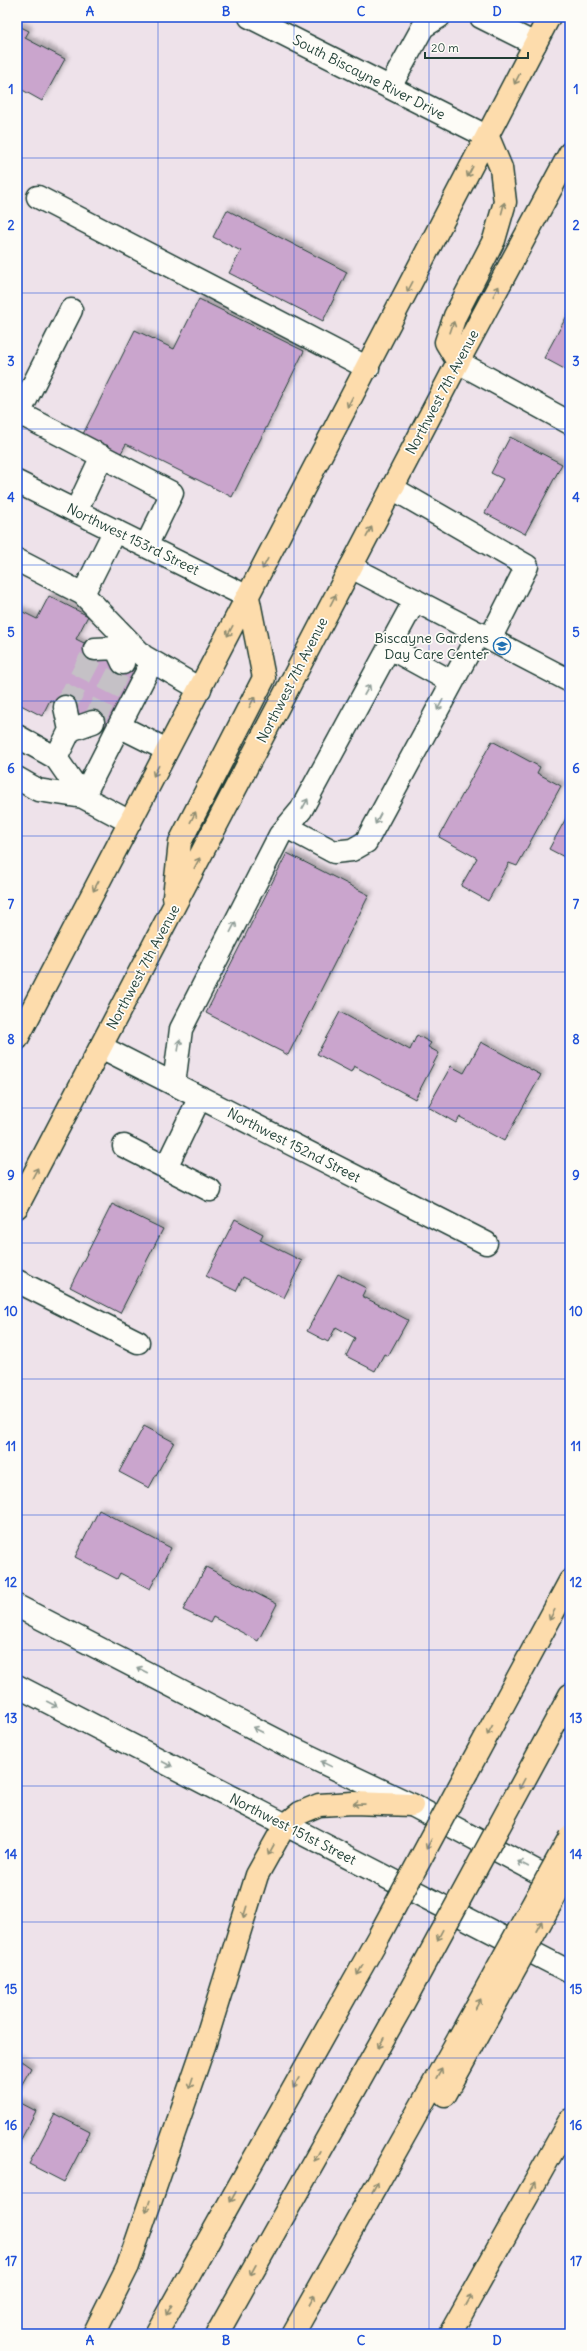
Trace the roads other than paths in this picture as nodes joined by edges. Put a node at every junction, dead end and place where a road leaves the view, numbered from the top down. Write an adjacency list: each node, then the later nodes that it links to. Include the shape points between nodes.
1 (440, 17): 6 (street, via 423,27)
2 (481, 17): 5 (street)
3 (549, 17): 5 (main road)
4 (253, 18): 6 (street, South Biscayne River Drive)
5 (535, 44): 7 (main road, one-way to 7)
6 (390, 87): 7 (street, South Biscayne River Drive)
7 (488, 137): 11 (main road, one-way to 7, via 446,342 455,316 494,240 505,202 501,168); 12 (main road, one-way to 12)
8 (570, 153): 11 (main road, Northwest 7th Avenue, one-way to 8)
9 (38, 197): 12 (street)
10 (71, 310): 13 (street)
11 (458, 362): 14 (street); 17 (main road, Northwest 7th Avenue)
12 (368, 368): 24 (main road, one-way to 24)
13 (18, 415): 15 (street)
14 (570, 423)
15 (102, 456): 18 (street); 20 (street, via 172,493)
16 (17, 482): 18 (street, Northwest 153rd Street)
17 (392, 488): 22 (main road, Northwest 7th Avenue, one-way to 17); 26 (street, via 527,566)
18 (76, 511): 19 (street, Northwest 153rd Street)
19 (115, 530): 20 (street, Northwest 153rd Street); 23 (street)
20 (146, 546): 24 (street, Northwest 153rd Street)
21 (17, 560): 23 (street)
22 (351, 567): 25 (street); 43 (main road, Northwest 7th Avenue, one-way to 22)
23 (83, 594): 28 (street, via 114,649 142,656)
24 (248, 597): 31 (main road, one-way to 31); 43 (main road, one-way to 24, via 180,842 264,678)
25 (415, 600): 26 (street); 27 (street)
26 (484, 636): 29 (street); 30 (street)
27 (390, 648): 30 (street); 42 (street, one-way to 27, via 301,810)
28 (152, 662): 31 (street); 34 (street)
29 (570, 681)
30 (452, 682): 42 (street, one-way to 42, via 366,842 352,850 334,852)
31 (200, 689): 37 (main road)
32 (65, 707): 35 (street)
33 (94, 722): 35 (street)
34 (119, 726): 37 (street); 40 (street)
35 (70, 730): 38 (street)
36 (17, 736): 38 (street)
37 (167, 750): 41 (main road, one-way to 41)
38 (56, 758): 40 (street)
39 (17, 778): 40 (street, via 38,790)
40 (82, 797): 41 (street)
41 (130, 822): 44 (main road, one-way to 44)
42 (286, 827): 46 (street, one-way to 42, via 181,1028)
43 (173, 909): 45 (main road, Northwest 7th Avenue)
44 (17, 1038)
45 (101, 1047): 46 (street, Northwest 152nd Street); 51 (main road, Northwest 7th Avenue, one-way to 45)
46 (174, 1084): 47 (street, Northwest 152nd Street)
47 (200, 1097): 49 (street); 52 (street, Northwest 152nd Street)
48 (124, 1146): 49 (street)
49 (166, 1167): 50 (street)
50 (210, 1190)
51 (17, 1207)
52 (486, 1243)
53 (17, 1281): 54 (street)
54 (138, 1342)
55 (570, 1581): 68 (main road, one-way to 68, bridge, via 379,1936)
56 (17, 1606): 59 (street, one-way to 56, via 292,1748)
57 (17, 1686): 60 (street, Northwest 151st Street, one-way to 60)
58 (570, 1695): 69 (main road, one-way to 69, bridge, via 400,2009)
59 (412, 1805): 60 (main road, one-way to 60, via 319,1805 300,1813); 63 (street, one-way to 59)
60 (285, 1825): 64 (street, Northwest 151st Street); 67 (main road, one-way to 67, via 257,1875 204,2046 128,2266)
61 (570, 1837): 65 (main road, one-way to 61, bridge)
62 (570, 1869): 65 (main road, one-way to 62, bridge)
63 (570, 1889)
64 (570, 1972)
65 (465, 2042): 70 (main road, one-way to 65); 71 (main road)
66 (568, 2125): 72 (main road, one-way to 66)
67 (94, 2334)
68 (156, 2334)
69 (217, 2334)
70 (293, 2334)
71 (309, 2334)
72 (450, 2334)

